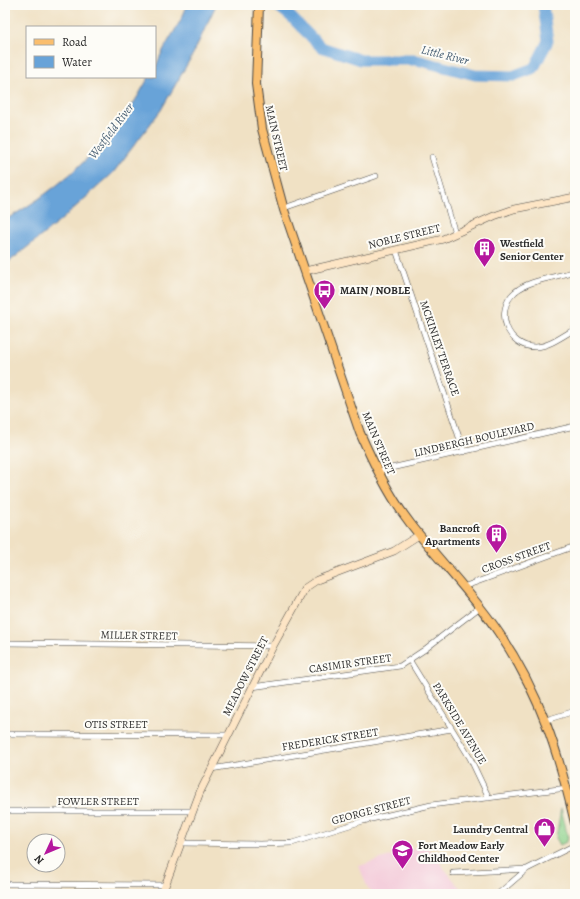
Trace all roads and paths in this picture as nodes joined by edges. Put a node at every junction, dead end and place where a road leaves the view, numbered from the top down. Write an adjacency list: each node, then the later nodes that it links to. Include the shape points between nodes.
1 (259, 5): 7 (main road, MAIN STREET, via 256,68 258,105)
2 (575, 29): 3 (street)
3 (575, 49)
4 (432, 157): 8 (street)
5 (376, 176): 7 (street)
6 (575, 197): 8 (street, NOBLE STREET, via 514,209)
7 (284, 208): 10 (main road, MAIN STREET)
8 (455, 233): 9 (street, NOBLE STREET, via 443,239)
9 (396, 250): 10 (street, NOBLE STREET); 14 (street, MCKINLEY TERRACE)
10 (305, 271): 15 (main road, MAIN STREET, via 360,433)
11 (575, 271): 12 (street, via 519,289 508,299 504,314 505,324 510,333 521,343 530,346 546,345)
12 (575, 329)
13 (575, 426): 14 (street, LINDBERGH BOULEVARD)
14 (464, 452): 15 (street, LINDBERGH BOULEVARD)
15 (378, 471): 16 (main road, MAIN STREET, via 392,499)
16 (419, 535): 18 (main road, MAIN STREET); 21 (street, MEADOW STREET, via 394,551 309,584)
17 (575, 546): 18 (street, CROSS STREET)
18 (464, 587): 19 (main road, MAIN STREET)
19 (480, 607): 22 (street, CASIMIR STREET); 25 (main road, MAIN STREET, via 515,658)
20 (5, 643): 21 (street, MILLER STREET)
21 (273, 646): 23 (street, MEADOW STREET)
22 (410, 660): 23 (street, CASIMIR STREET, via 400,666); 26 (street, PARKSIDE AVENUE)
23 (252, 687): 28 (street, MEADOW STREET)
24 (575, 711): 25 (street)
25 (546, 720): 30 (main road, MAIN STREET)
26 (452, 729): 29 (street, FREDERICK STREET); 31 (street, PARKSIDE AVENUE, via 477,770)
27 (5, 734): 28 (street, OTIS STREET)
28 (228, 735): 29 (street, MEADOW STREET)
29 (211, 769): 33 (street, MEADOW STREET)
30 (570, 792): 31 (street, GEORGE STREET); 34 (main road, MAIN STREET)
31 (488, 798): 35 (street, GEORGE STREET, via 423,807 292,842)
32 (5, 811): 33 (street, FOWLER STREET)
33 (192, 811): 35 (street, MEADOW STREET)
34 (575, 823)
35 (180, 843): 40 (street, MEADOW STREET)
36 (575, 845): 37 (street)
37 (527, 869): 38 (street); 42 (street)
38 (453, 873)
39 (5, 884): 40 (street)
40 (165, 885): 41 (street, MEADOW STREET)
41 (162, 894)
42 (498, 894)

